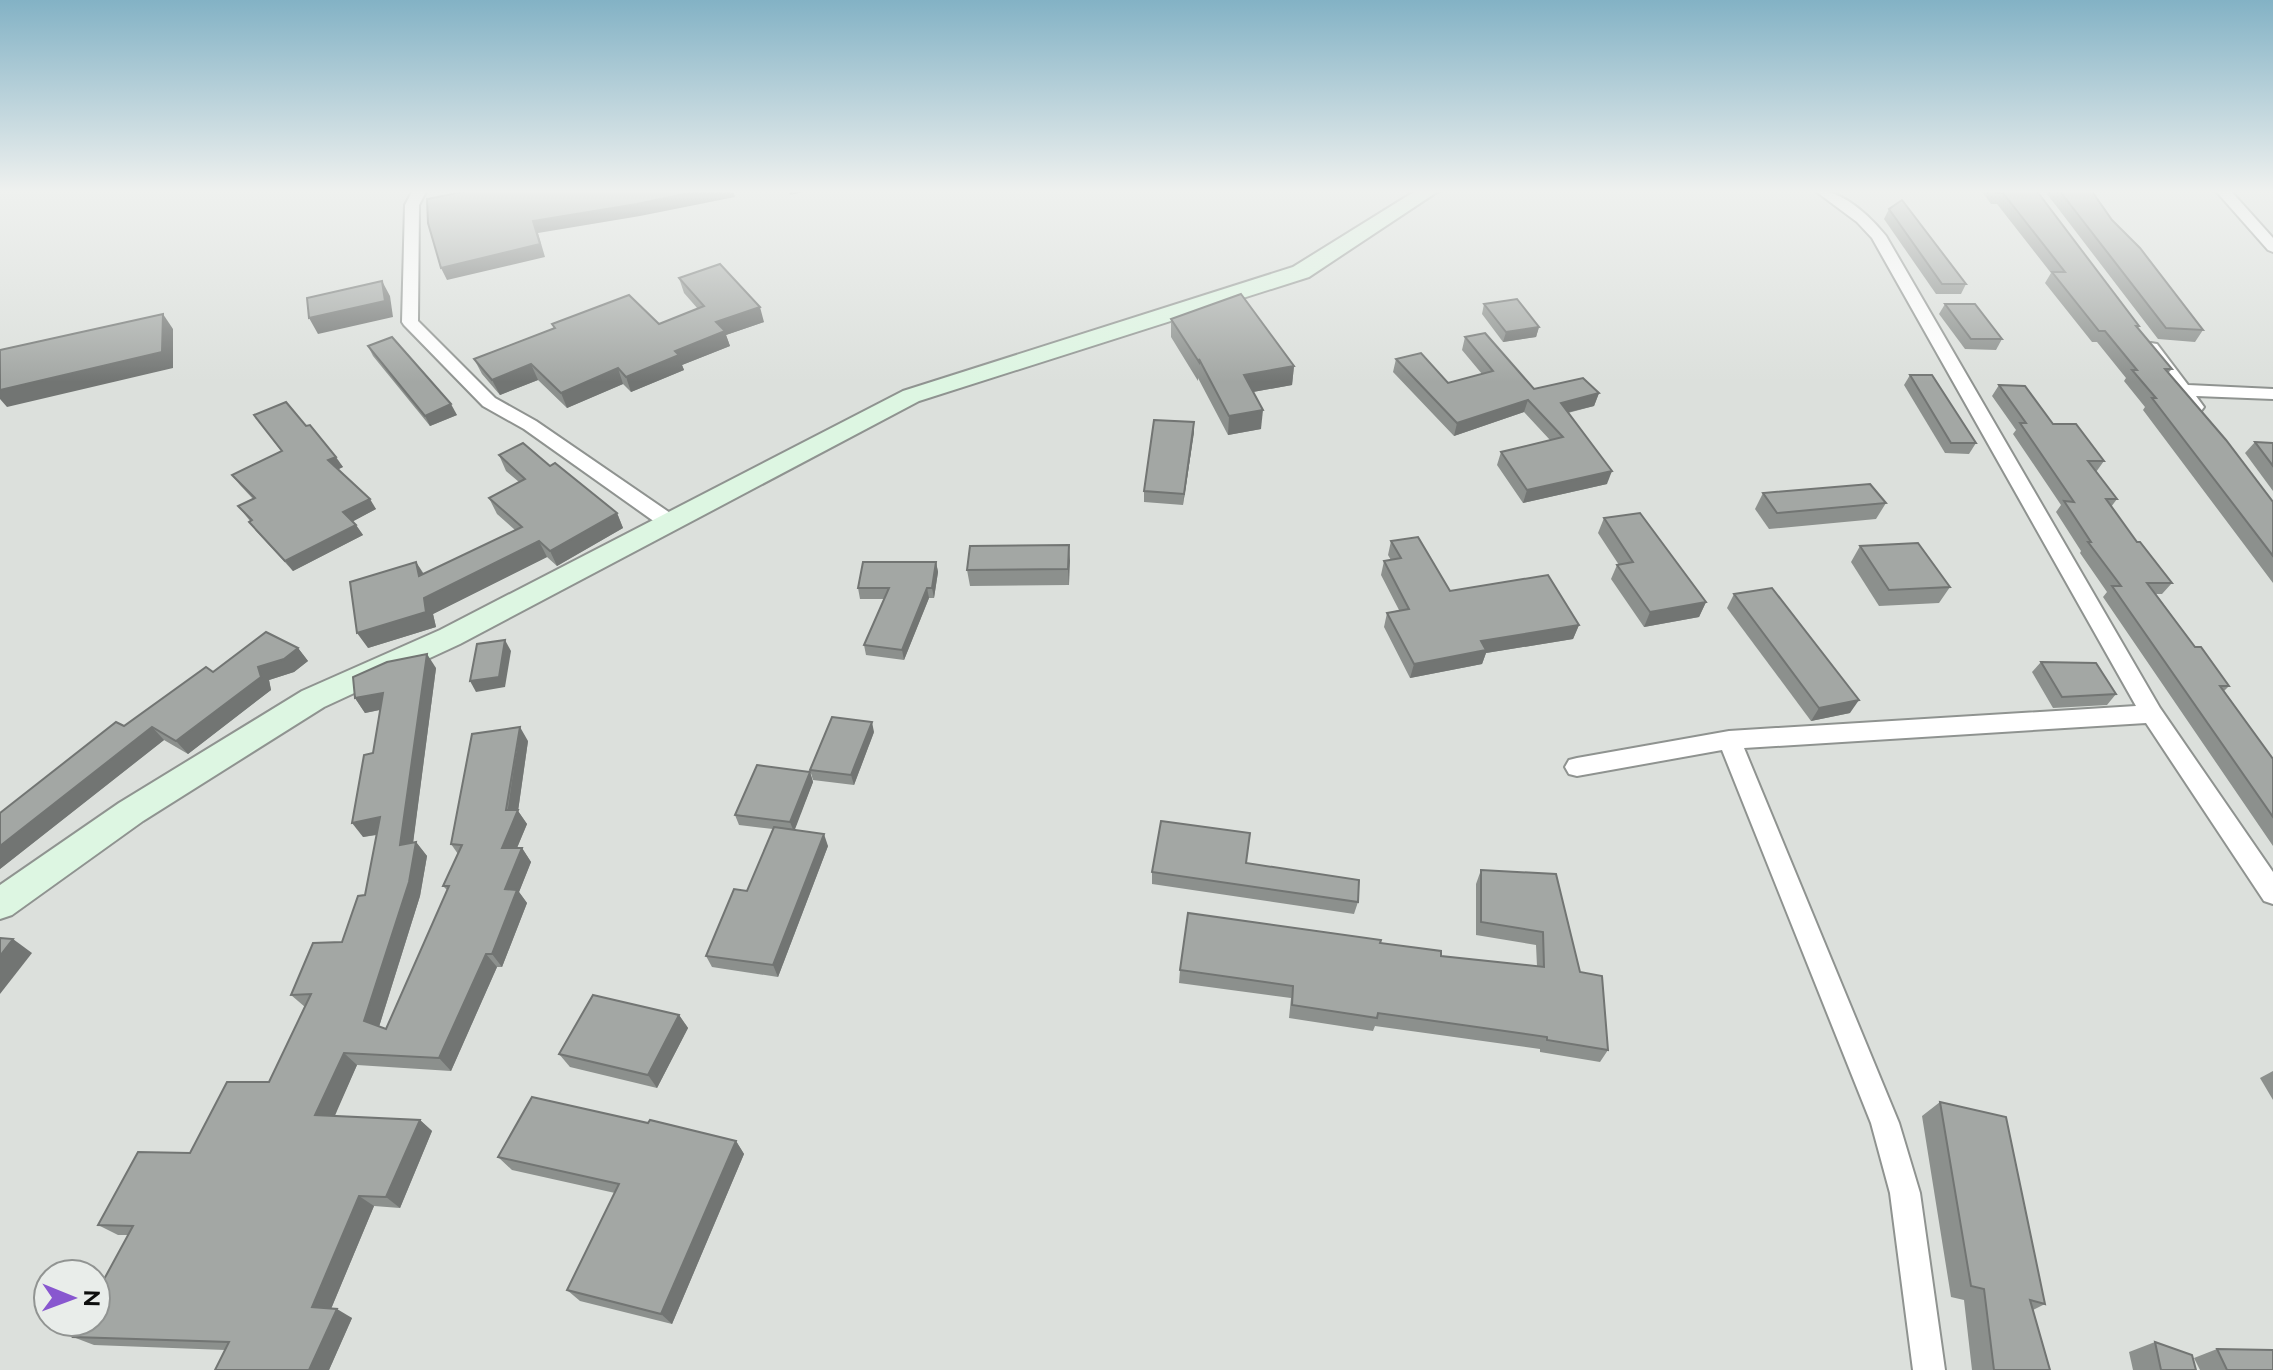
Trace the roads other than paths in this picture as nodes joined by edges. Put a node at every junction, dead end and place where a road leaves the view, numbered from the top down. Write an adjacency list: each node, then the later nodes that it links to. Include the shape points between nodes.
1 (411, 254): 8 (street, via 410,322 489,402)
2 (1330, 254): 8 (street, via 1301,272 911,396)
3 (1888, 254): 9 (street)
4 (2145, 340): 5 (street)
5 (2182, 390): 6 (street); 7 (street)
6 (2273, 394)
7 (2209, 425)
8 (669, 522): 13 (street, via 450,637 313,699 131,812)
9 (2152, 714): 10 (street); 12 (street)
10 (1729, 740): 11 (street); 14 (street, via 1885,1123 1905,1193)
11 (1577, 767)
12 (2273, 893)
13 (0, 904)
14 (1929, 1370)

